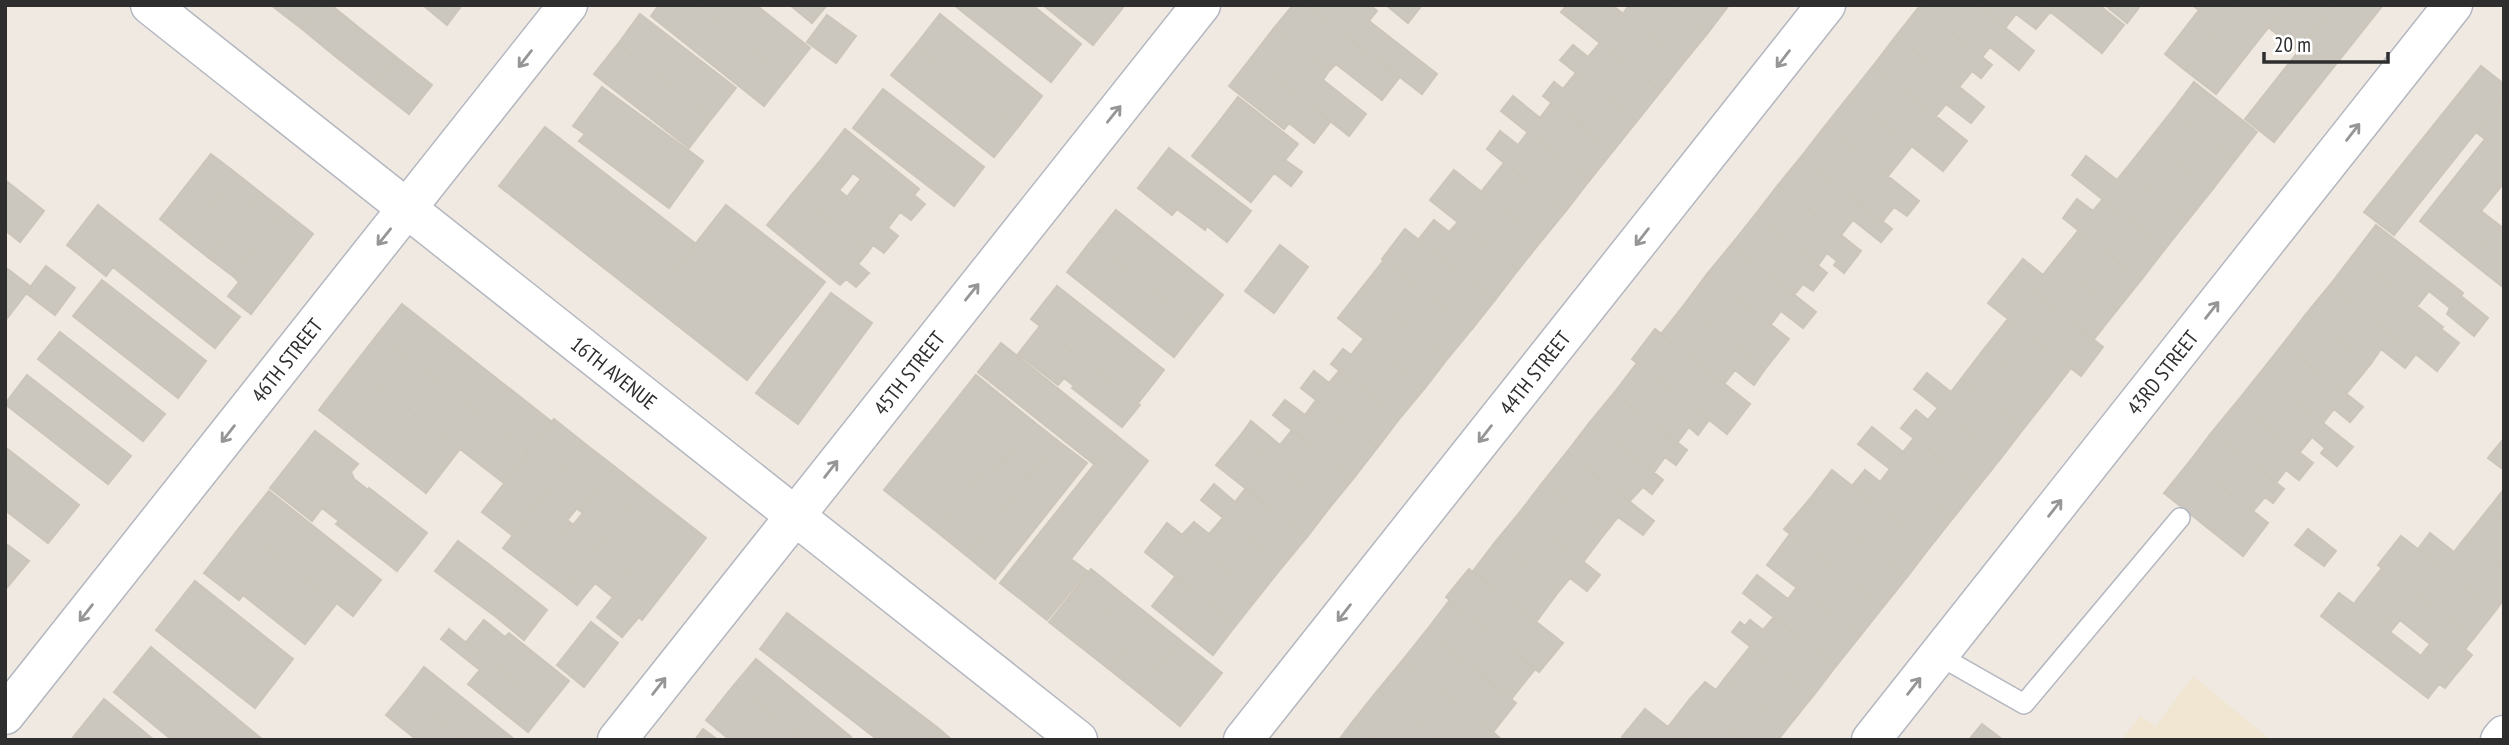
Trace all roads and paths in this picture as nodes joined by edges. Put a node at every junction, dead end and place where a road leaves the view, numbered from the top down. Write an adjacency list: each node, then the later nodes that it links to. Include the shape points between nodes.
1 (150, 5): 6 (street, 16TH AVENUE)
2 (568, 5): 6 (street, 46TH STREET, one-way to 6)
3 (1200, 5): 7 (street, 45TH STREET, one-way to 3)
4 (1826, 5): 14 (street, 44TH STREET, one-way to 14)
5 (2454, 5): 9 (street, 43RD STREET, one-way to 5)
6 (407, 208): 7 (street, 16TH AVENUE); 10 (street, 46TH STREET, one-way to 10)
7 (795, 515): 12 (street, 45TH STREET, one-way to 7); 13 (street, 16TH AVENUE)
8 (2180, 518): 9 (lane, via 2024,704)
9 (1938, 655): 15 (street, 43RD STREET, one-way to 9)
10 (5, 715)
11 (2504, 735): 16 (street)
12 (617, 740)
13 (1078, 740)
14 (1243, 740)
15 (1871, 740)
16 (2500, 740)

